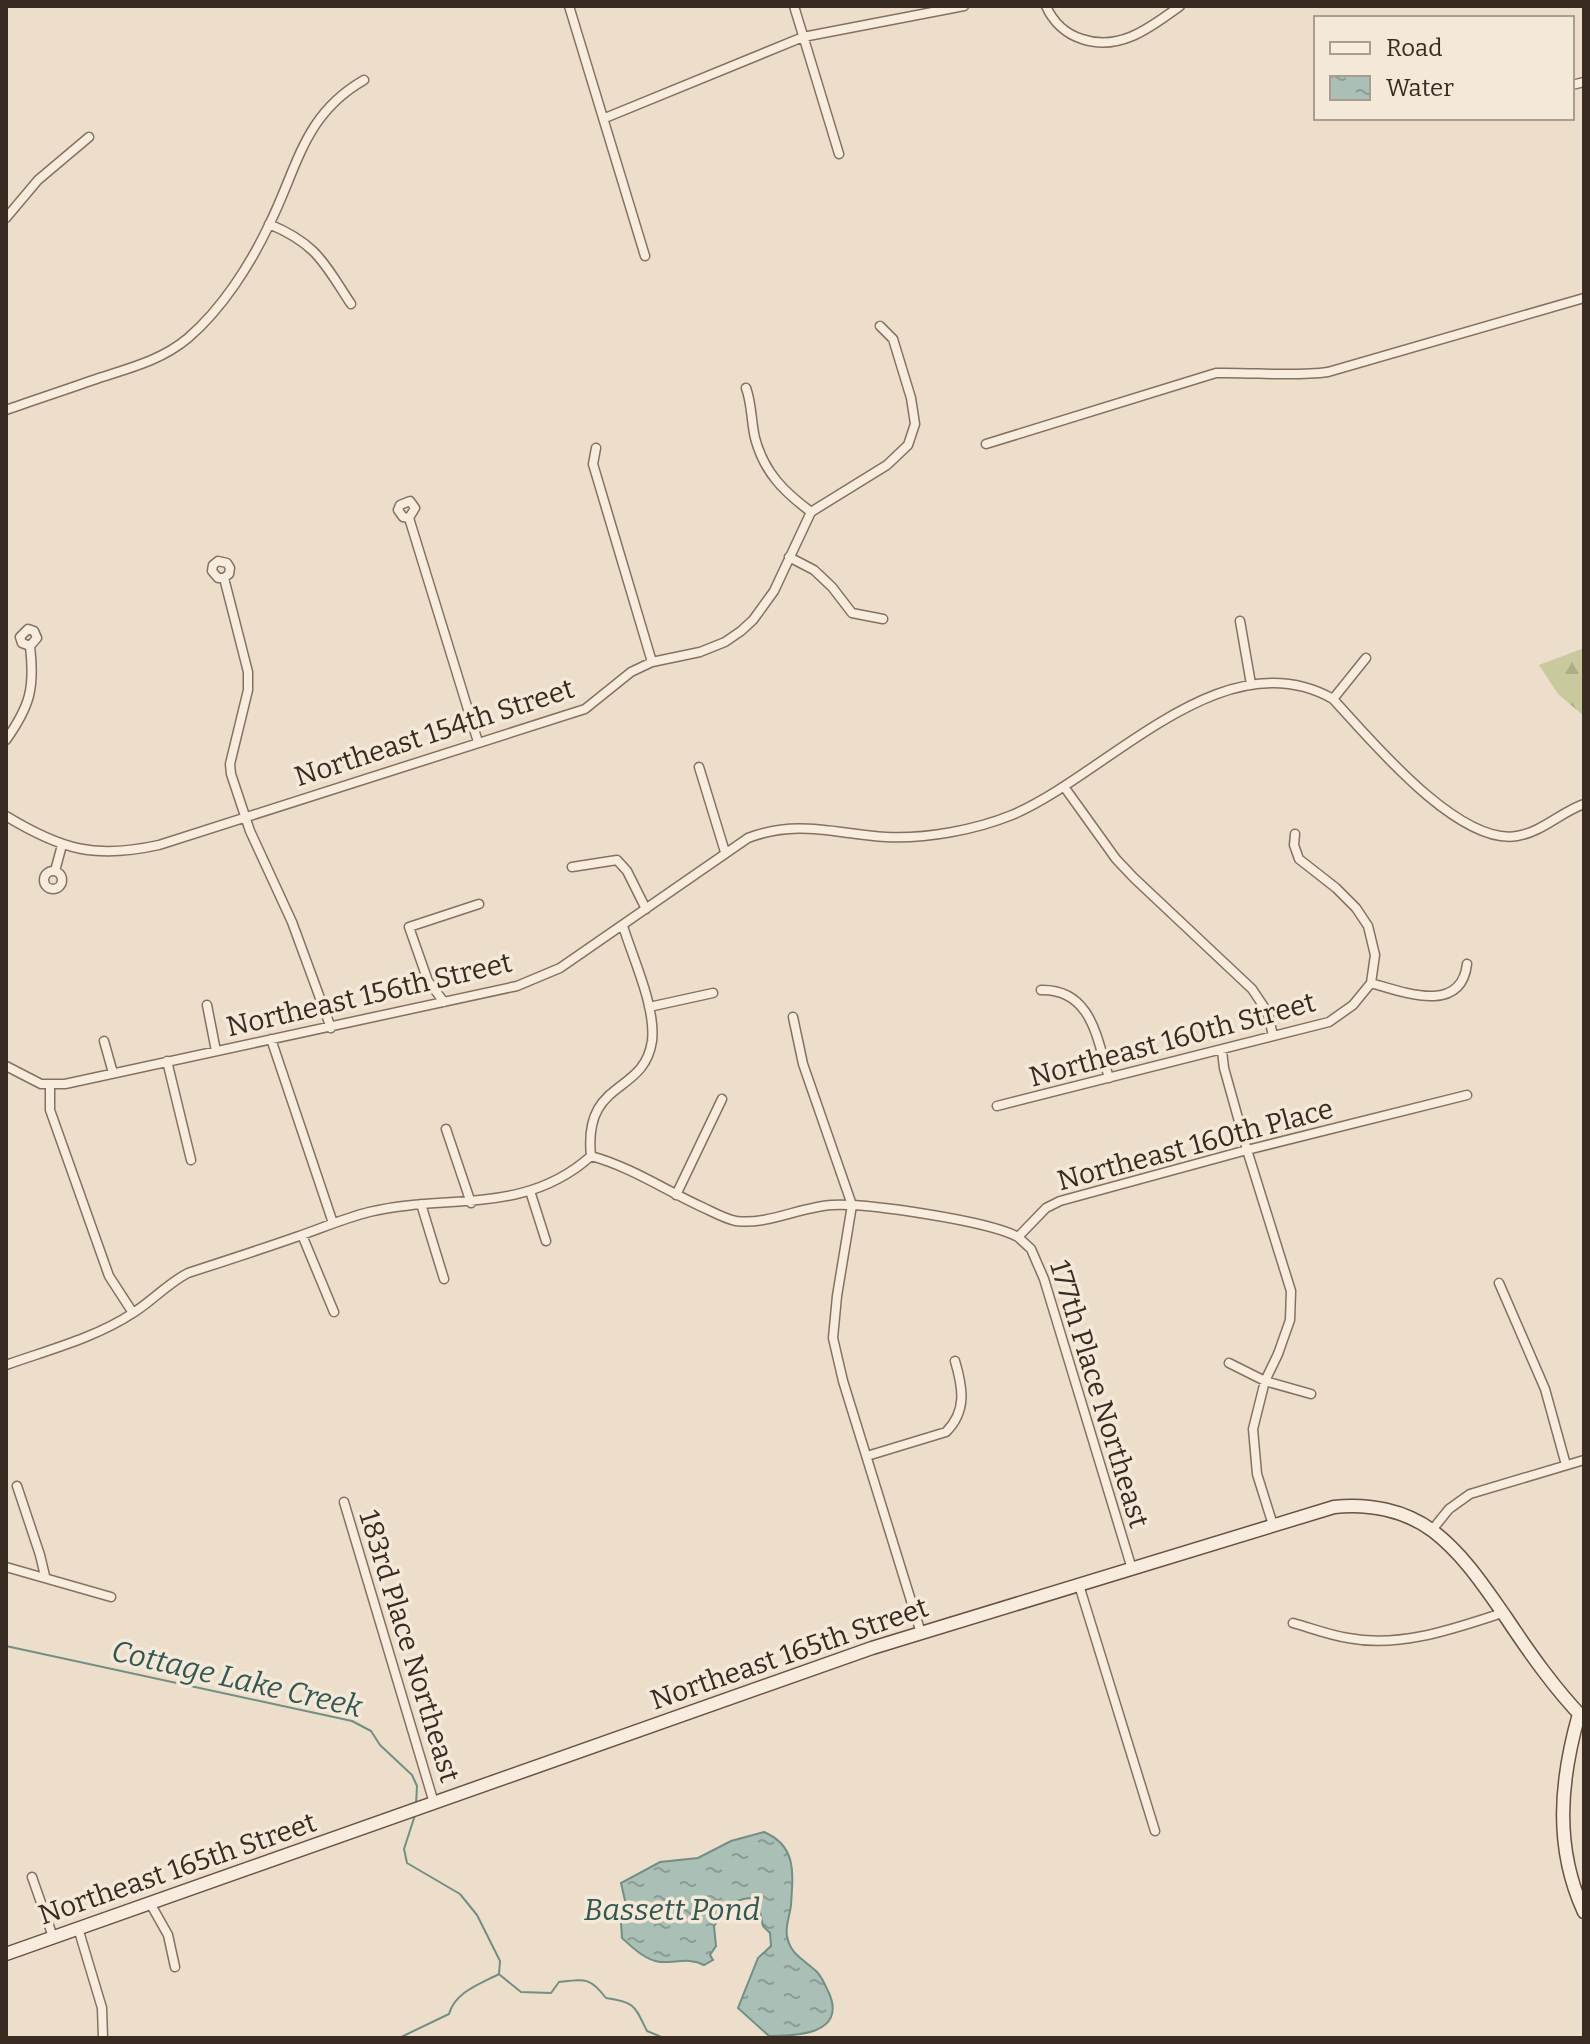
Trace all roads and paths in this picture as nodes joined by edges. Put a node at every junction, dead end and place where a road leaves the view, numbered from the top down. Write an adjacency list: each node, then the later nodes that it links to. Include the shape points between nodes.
1 (569, 6): 8 (street)
2 (794, 6): 6 (street)
3 (964, 6): 6 (street)
4 (1046, 6): 5 (street, via 1073,36 1109,44 1137,35)
5 (1180, 6)
6 (803, 37): 8 (street); 10 (street)
7 (364, 80): 12 (street, via 316,121)
8 (605, 118): 13 (street)
9 (89, 137): 11 (street, via 38,180)
10 (839, 154)
11 (6, 218)
12 (269, 224): 15 (street, via 313,249); 18 (street, via 238,280 188,338 149,361)
13 (645, 256)
14 (1584, 298): 19 (street, via 1328,372 1216,373)
15 (351, 304)
16 (880, 326): 21 (street, via 893,339 911,398 915,424 908,445 887,465)
17 (746, 388): 21 (street, via 767,472)
18 (6, 410)
19 (986, 444)
20 (596, 448): 29 (street, via 593,464)
21 (811, 512): 23 (street, Northeast 154th Street)
22 (409, 518): 33 (street)
23 (789, 557): 25 (street, via 814,570 852,613); 29 (street, Northeast 154th Street, via 774,591 741,631 700,652)
24 (224, 578): 38 (street, via 248,672 230,764)
25 (883, 619)
26 (1240, 621): 30 (street)
27 (30, 646): 32 (street, via 29,702)
28 (1366, 658): 31 (street)
29 (652, 662): 33 (street, Northeast 154th Street, via 585,709)
30 (1251, 684): 31 (street, Northeast 156th Street, via 1292,683); 35 (street, Northeast 156th Street, via 1152,725)
31 (1333, 699): 36 (street, via 1427,796 1483,830 1515,836)
32 (6, 740)
33 (478, 742): 38 (street, Northeast 154th Street)
34 (699, 767): 41 (street)
35 (1065, 788): 41 (street, Northeast 156th Street, via 1011,815 943,832 886,837 789,827 765,832); 56 (street, via 1116,859 1252,989 1268,1013)
36 (1584, 804)
37 (6, 816): 40 (street, Northeast 154th Street)
38 (245, 817): 40 (street, Northeast 154th Street, via 129,852); 55 (street)
39 (1295, 834): 48 (street, via 1299,859 1336,888 1368,926 1375,955)
40 (62, 845): 43 (street)
41 (725, 852): 45 (street, Northeast 156th Street)
42 (572, 867): 45 (street, via 617,860)
43 (55, 871)
44 (479, 904): 51 (street, via 409,927 428,981)
45 (646, 909): 46 (street, Northeast 156th Street)
46 (623, 926): 51 (street, Northeast 156th Street, via 541,977); 53 (street)
47 (1467, 964): 48 (street, via 1459,986 1434,997)
48 (1371, 983): 56 (street, Northeast 160th Street, via 1329,1022)
49 (1041, 990): 64 (street, via 1069,995 1086,1011)
50 (713, 993): 53 (street)
51 (444, 1002): 55 (street, Northeast 156th Street)
52 (207, 1005): 59 (street)
53 (649, 1007): 71 (street, via 650,1050 636,1073 600,1104 592,1118)
54 (793, 1017): 77 (street, via 803,1064)
55 (331, 1028): 57 (street, Northeast 156th Street)
56 (1273, 1036): 60 (street, Northeast 160th Street)
57 (271, 1039): 59 (street, Northeast 156th Street); 78 (street)
58 (104, 1041): 63 (street)
59 (216, 1051): 61 (street, Northeast 156th Street)
60 (1222, 1051): 64 (street, Northeast 160th Street); 70 (street)
61 (167, 1061): 63 (street, Northeast 156th Street); 72 (street)
62 (6, 1066): 65 (street)
63 (113, 1073): 65 (street, Northeast 156th Street)
64 (1109, 1078): 68 (street, Northeast 160th Street)
65 (45, 1085): 85 (street, via 109,1276)
66 (1467, 1095): 70 (street, Northeast 160th Place)
67 (722, 1099): 74 (street)
68 (997, 1106)
69 (446, 1129): 75 (street)
70 (1247, 1150): 80 (street, Northeast 160th Place, via 1060,1201); 89 (street, via 1291,1291 1290,1320)
71 (591, 1156): 73 (street); 74 (street, via 619,1164)
72 (191, 1160)
73 (530, 1191): 75 (street); 81 (street)
74 (676, 1195): 77 (street, via 733,1220)
75 (471, 1203): 76 (street)
76 (421, 1204): 78 (street); 82 (street)
77 (852, 1205): 80 (street, via 960,1221); 91 (street, via 833,1338)
78 (333, 1223): 79 (street)
79 (302, 1235): 84 (street); 85 (street, via 188,1273)
80 (1018, 1237): 99 (street, 177th Place Northeast, via 1031,1249 1044,1279)
81 (546, 1241)
82 (444, 1279)
83 (1499, 1283): 93 (street, via 1545,1389)
84 (334, 1312)
85 (133, 1313): 88 (street, via 91,1335)
86 (955, 1361): 91 (street, via 962,1402 954,1424 946,1432)
87 (1229, 1363): 89 (street)
88 (6, 1365)
89 (1265, 1381): 90 (street); 96 (street, via 1255,1411 1253,1448)
90 (1311, 1394)
91 (867, 1456): 105 (street)
92 (1584, 1460): 93 (street)
93 (1566, 1465): 97 (street, via 1470,1494)
94 (17, 1486): 100 (street)
95 (344, 1502): 107 (street, 183rd Place Northeast)
96 (1273, 1525): 97 (street, Northeast 165th Street, via 1334,1507 1369,1505); 99 (street, Northeast 165th Street)
97 (1432, 1530): 103 (street, via 1475,1574)
98 (6, 1567): 100 (street)
99 (1132, 1569): 101 (street, Northeast 165th Street)
100 (45, 1576): 102 (street)
101 (1079, 1585): 105 (street, Northeast 165th Street); 108 (street)
102 (111, 1597)
103 (1502, 1613): 104 (street, via 1382,1641 1350,1639); 106 (street, via 1551,1681)
104 (1293, 1623)
105 (921, 1633): 107 (street, Northeast 165th Street)
106 (1582, 1712): 111 (street, via 1567,1755 1562,1822 1567,1864)
107 (430, 1804): 110 (street, Northeast 165th Street)
108 (1155, 1831)
109 (32, 1877): 113 (street)
110 (150, 1903): 112 (street, Northeast 165th Street); 115 (street, via 168,1935)
111 (1584, 1912)
112 (78, 1928): 113 (street, Northeast 165th Street); 116 (street, via 102,2008)
113 (53, 1937): 114 (street, Northeast 165th Street)
114 (6, 1954)
115 (175, 1967)
116 (103, 2038)

